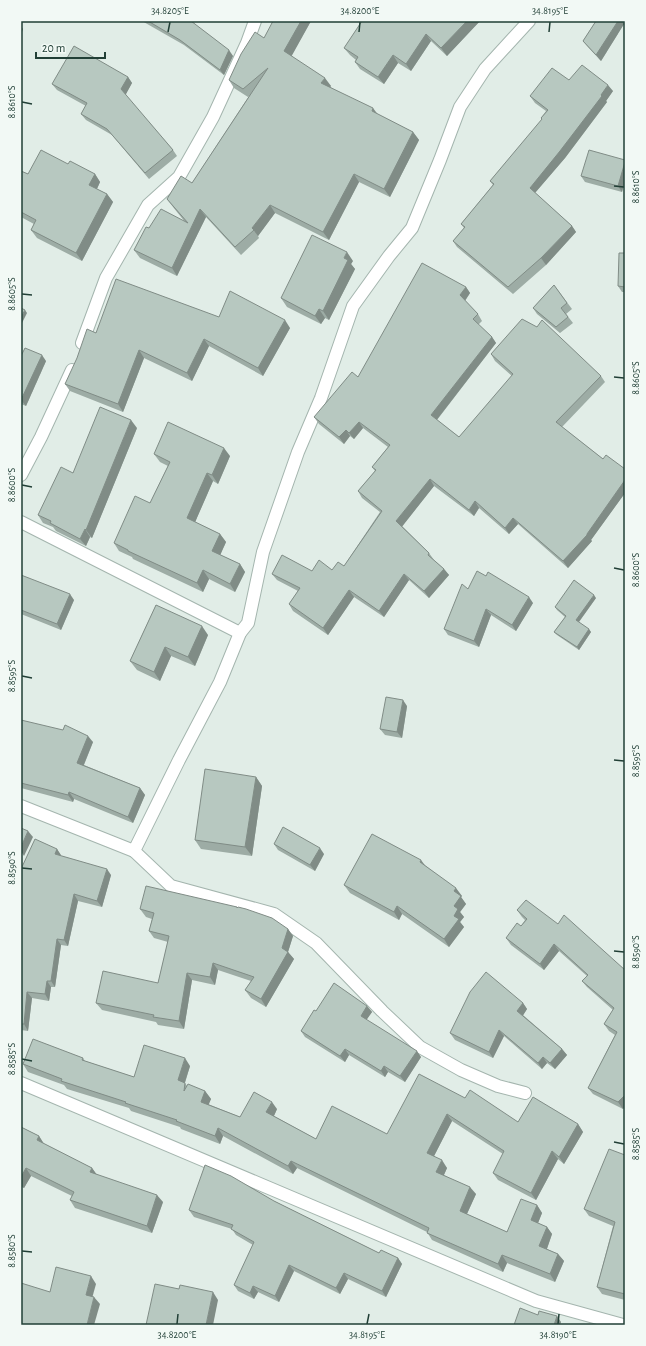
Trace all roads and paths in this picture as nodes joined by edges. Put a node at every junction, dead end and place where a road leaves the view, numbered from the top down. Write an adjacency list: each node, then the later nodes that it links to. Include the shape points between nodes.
1 (255, 21): 3 (street, via 213,117 179,177 148,205 106,278 77,359)
2 (529, 21): 5 (street, via 485,69 460,107 412,228 353,306 321,398 298,452 266,545 248,623)
3 (21, 475)
4 (21, 522): 5 (street)
5 (240, 633): 7 (street, via 220,682)
6 (21, 806): 7 (street)
7 (134, 851): 9 (street, via 171,886 274,914 316,943 420,1047 461,1070 498,1086)
8 (21, 1083): 10 (street, via 536,1301)
9 (526, 1093)
10 (623, 1325)

